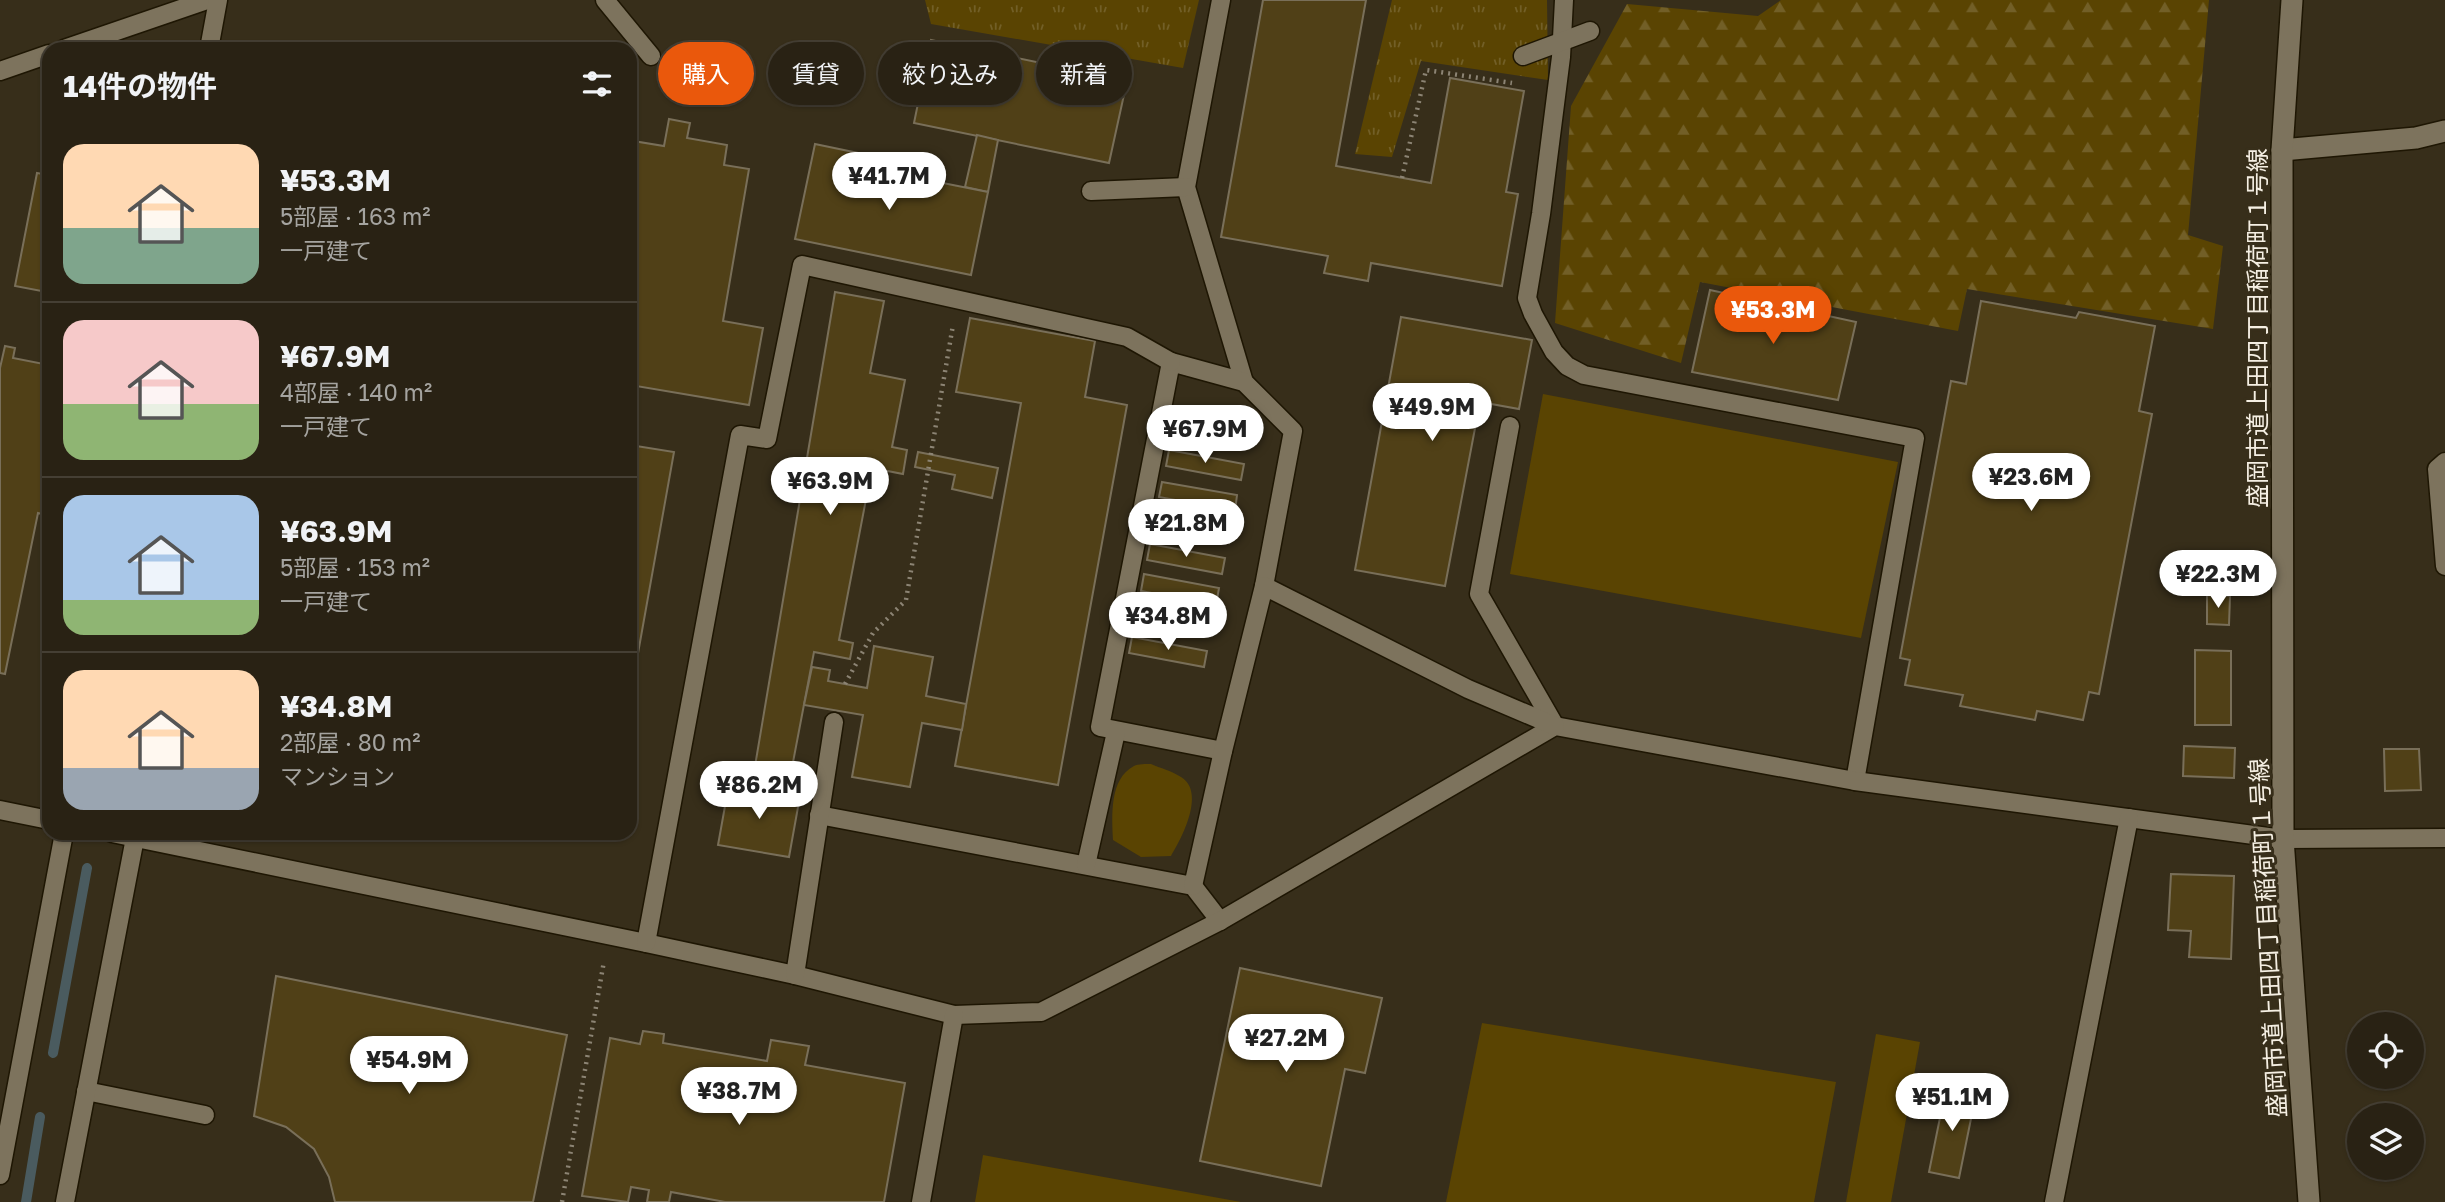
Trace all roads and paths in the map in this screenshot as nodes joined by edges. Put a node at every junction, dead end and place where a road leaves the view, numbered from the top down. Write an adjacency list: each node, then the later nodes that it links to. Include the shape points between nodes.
1 (207, 0): 9 (lane)
2 (218, 0): 10 (lane)
3 (605, 0): 12 (lane)
4 (1221, 0): 19 (lane)
5 (1564, 0): 8 (lane)
6 (2291, 0): 17 (street, 盛岡市道上田四丁目稲荷町１号線)
7 (1590, 31): 8 (lane)
8 (1561, 41): 13 (lane); 15 (lane)
9 (84, 42)
10 (210, 42)
11 (42, 56): 14 (lane)
12 (651, 56)
13 (1522, 56)
14 (0, 71)
15 (1557, 89): 18 (path, via 1426,70); 33 (lane, via 1527,298 1542,333 1567,366 1584,374 1915,439)
16 (2445, 131): 17 (street, via 2416,138)
17 (2281, 150): 39 (street, 盛岡市道上田四丁目稲荷町１号線)
18 (1402, 178)
19 (1186, 187): 20 (lane); 23 (lane)
20 (1091, 191)
21 (957, 299): 22 (lane, via 1127,337); 28 (path, via 906,600 873,633); 47 (lane, via 802,265 767,439 740,435)
22 (1171, 362): 23 (lane); 31 (lane, via 1100,727)
23 (1244, 382): 27 (lane, via 1293,431)
24 (1510, 426): 30 (lane, via 1479,594)
25 (2445, 462): 26 (lane, via 2437,469)
26 (2445, 565)
27 (1264, 586): 30 (lane, via 1468,690); 32 (lane)
28 (845, 684)
29 (834, 722): 35 (lane)
30 (1555, 726): 33 (lane); 45 (lane)
31 (1116, 732): 32 (lane); 43 (lane)
32 (1223, 751): 44 (lane)
33 (1855, 781): 36 (lane)
34 (0, 810): 37 (lane)
35 (818, 815): 43 (lane); 48 (lane)
36 (2129, 818): 39 (lane); 56 (lane)
37 (42, 819)
38 (2445, 838): 39 (lane)
39 (2283, 839): 57 (street, 盛岡市道上田四丁目稲荷町１号線)
40 (63, 840): 52 (lane)
41 (135, 840): 50 (lane)
42 (145, 840): 46 (lane)
43 (1086, 865): 44 (lane)
44 (1193, 886): 45 (lane)
45 (1220, 921): 49 (lane, via 1041,1012)
46 (609, 935): 47 (lane); 54 (path)
47 (646, 943): 48 (lane)
48 (795, 975): 49 (lane)
49 (954, 1015): 55 (lane)
50 (86, 1091): 51 (lane); 53 (lane)
51 (205, 1115)
52 (0, 1175)
53 (65, 1202)
54 (562, 1202)
55 (921, 1202)
56 (2054, 1202)
57 (2309, 1202)

